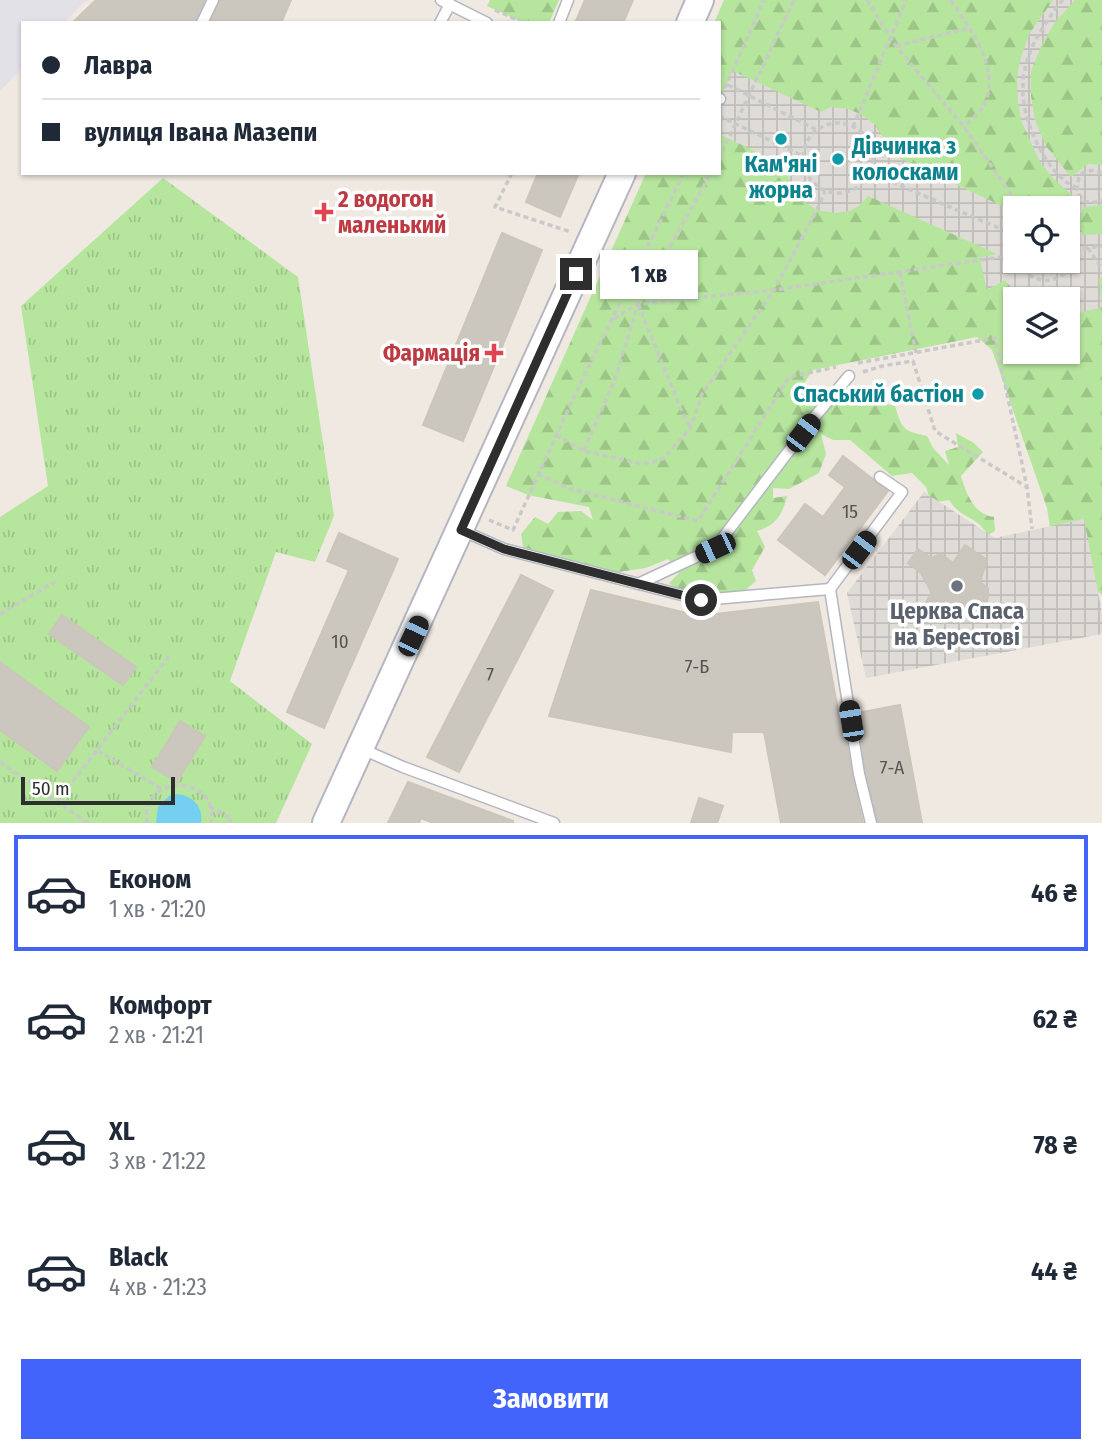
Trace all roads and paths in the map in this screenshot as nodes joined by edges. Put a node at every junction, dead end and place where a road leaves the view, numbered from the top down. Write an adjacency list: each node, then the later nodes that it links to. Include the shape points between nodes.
1 (213, 0): 12 (lane)
2 (568, 0): 16 (lane)
3 (700, 0): 17 (main road)
4 (764, 0): 21 (path, via 726,84)
5 (794, 0): 21 (path)
6 (867, 0): 19 (path)
7 (906, 0): 19 (path)
8 (951, 0): 18 (path)
9 (1063, 0): 35 (path, via 1037,36 1024,67 1022,88 1033,135 1046,160)
10 (445, 2): 13 (lane); 14 (lane)
11 (487, 6): 15 (path)
12 (203, 21)
13 (440, 21)
14 (483, 21)
15 (520, 21)
16 (560, 21)
17 (691, 21)
18 (969, 27): 20 (path); 25 (path, via 988,68 988,90 982,107)
19 (890, 36): 20 (path); 24 (path)
20 (896, 46): 25 (path)
21 (750, 96): 23 (path); 26 (path)
22 (721, 117): 23 (path)
23 (737, 124): 27 (path); 28 (path)
24 (853, 127): 26 (path, via 835,124); 29 (path, via 871,148)
25 (964, 127): 37 (path)
26 (817, 130): 28 (path)
27 (721, 155)
28 (803, 156): 36 (path, via 808,177)
29 (869, 172): 36 (path, via 855,189); 41 (path)
30 (1102, 173): 35 (path, via 1083,173)
31 (511, 175): 42 (path, via 495,207)
32 (621, 175): 66 (main road)
33 (683, 175): 53 (path)
34 (710, 175): 52 (path)
35 (1077, 188): 38 (path)
36 (824, 191): 51 (path)
37 (1013, 196)
38 (1082, 199): 39 (path); 40 (path)
39 (1102, 200)
40 (1080, 202)
41 (1003, 230)
42 (572, 232)
43 (1102, 246): 44 (path)
44 (1088, 248): 45 (path); 47 (path)
45 (1080, 249)
46 (1003, 257): 50 (path)
47 (1102, 269)
48 (1028, 273): 49 (path, via 1037,279 1055,279)
49 (1063, 273)
50 (900, 274): 51 (path); 54 (path)
51 (774, 290): 52 (path); 59 (path, via 702,394)
52 (638, 304): 53 (path); 59 (path); 61 (path, via 614,382)
53 (612, 320): 60 (path)
54 (916, 353): 55 (path); 64 (path, via 995,338)
55 (856, 363)
56 (844, 366): 57 (path)
57 (820, 370): 58 (path); 62 (path, via 789,377 782,384 698,521 568,488)
58 (849, 376): 64 (path, via 914,361 935,431); 69 (lane, via 715,548)
59 (691, 427): 61 (path, via 663,459 642,464)
60 (556, 435): 61 (path); 62 (path)
61 (584, 451)
62 (538, 474): 67 (path)
63 (880, 477): 70 (lane, via 902,492)
64 (1027, 487): 65 (path)
65 (1032, 529)
66 (461, 530): 69 (lane, via 504,549); 73 (main road)
67 (513, 530)
68 (58, 580): 71 (path)
69 (638, 584): 70 (lane, via 701,600)
70 (830, 589): 85 (lane)
71 (0, 614)
72 (170, 654): 74 (path)
73 (361, 749): 83 (main road); 84 (lane)
74 (98, 751): 76 (path); 77 (path)
75 (0, 762): 77 (path)
76 (162, 789): 78 (path, via 190,786); 80 (path, via 148,806)
77 (57, 802): 79 (path)
78 (210, 807): 81 (path); 82 (path, via 232,818)
79 (88, 823)
80 (147, 823)
81 (211, 823)
82 (229, 823)
83 (326, 823)
84 (554, 823)
85 (871, 823)

